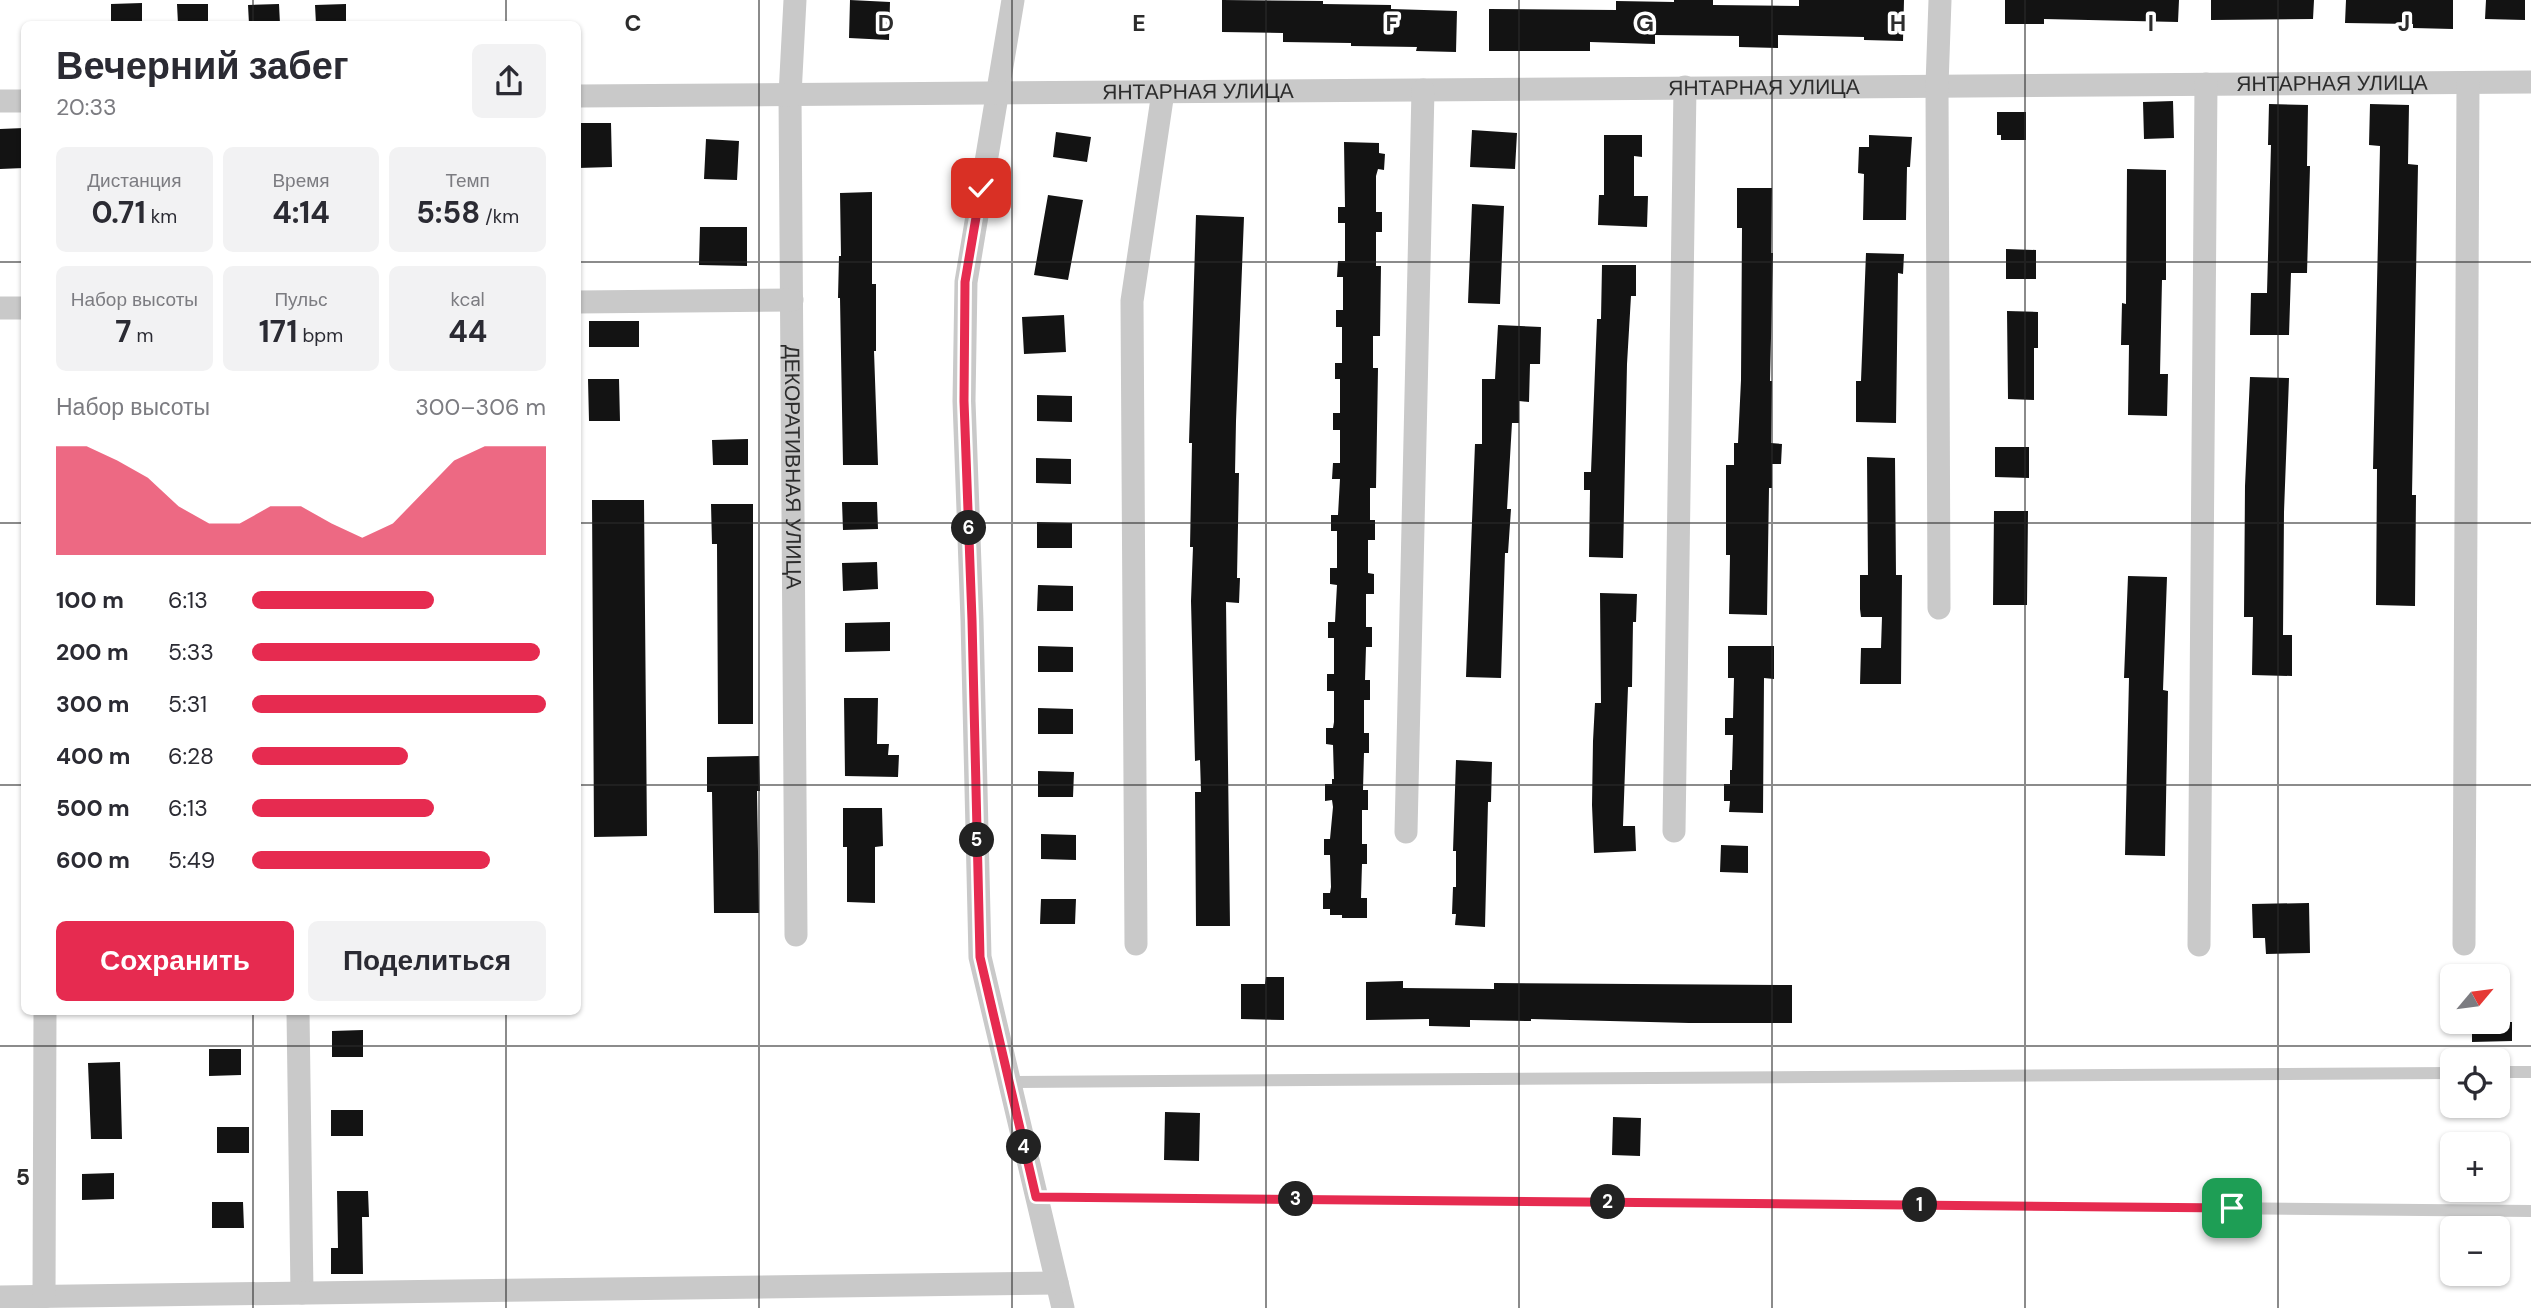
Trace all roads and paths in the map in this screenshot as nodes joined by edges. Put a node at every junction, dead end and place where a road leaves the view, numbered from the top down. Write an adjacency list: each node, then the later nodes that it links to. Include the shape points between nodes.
1 (795, 0): 12 (street, ДЕКОРАТИВНАЯ УЛИЦА)
2 (1013, 0): 11 (street)
3 (1940, 0): 7 (street)
4 (2531, 82): 5 (street, ЯНТАРНАЯ УЛИЦА)
5 (2468, 83): 6 (street, ЯНТАРНАЯ УЛИЦА); 25 (street)
6 (2206, 84): 7 (street, ЯНТАРНАЯ УЛИЦА); 26 (street)
7 (1937, 85): 8 (street, ЯНТАРНАЯ УЛИЦА); 20 (street)
8 (1685, 87): 9 (street, ЯНТАРНАЯ УЛИЦА); 21 (street)
9 (1423, 90): 10 (street, ЯНТАРНАЯ УЛИЦА); 22 (street)
10 (1163, 92): 11 (street, ЯНТАРНАЯ УЛИЦА); 24 (street, via 1132,301)
11 (997, 93): 12 (street, ЯНТАРНАЯ УЛИЦА); 32 (street, via 965,282 964,401 980,957)
12 (790, 94): 13 (street, ЯНТАРНАЯ УЛИЦА); 16 (street, ДЕКОРАТИВНАЯ УЛИЦА)
13 (581, 96)
14 (0, 101): 15 (street)
15 (21, 101)
16 (792, 300): 17 (street); 23 (street, ДЕКОРАТИВНАЯ УЛИЦА)
17 (581, 302)
18 (0, 308): 19 (street)
19 (21, 308)
20 (1939, 607)
21 (1674, 831)
22 (1406, 832)
23 (796, 935)
24 (1136, 944)
25 (2464, 944)
26 (2199, 946)
27 (45, 1015): 38 (street)
28 (298, 1015): 36 (street)
29 (2510, 1072): 30 (lane)
30 (2531, 1072)
31 (2440, 1073): 32 (lane)
32 (1009, 1082): 33 (street)
33 (1036, 1197): 34 (lane); 35 (street)
34 (2531, 1211)
35 (1057, 1283): 36 (street); 39 (street)
36 (302, 1293): 38 (street)
37 (0, 1297): 38 (street)
38 (44, 1297)
39 (1063, 1308)

